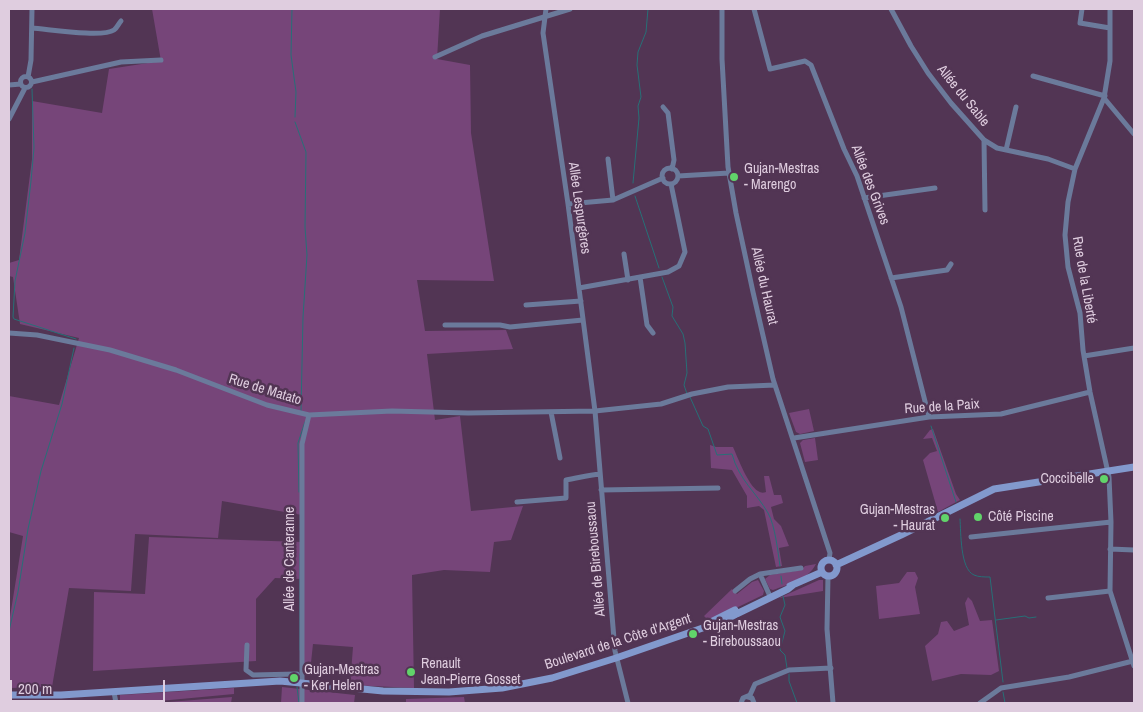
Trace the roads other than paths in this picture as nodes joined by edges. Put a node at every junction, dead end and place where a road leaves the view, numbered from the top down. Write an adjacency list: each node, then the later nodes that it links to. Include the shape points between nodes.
1 (32, 9): 11 (street)
2 (546, 9): 9 (street, Allée Lespurgères)
3 (570, 9): 9 (street)
4 (722, 9): 30 (street, Allée du Haurat)
5 (754, 9): 35 (street, Allée des Grives, via 770,69 805,61 811,65 858,176)
6 (891, 9): 25 (street, Allée du Sable, via 928,73)
7 (1082, 9): 12 (street, via 1080,23)
8 (1110, 9): 12 (street, Rue de la Liberté)
9 (545, 17): 13 (street, via 482,36); 37 (street, Allée Lespurgères, via 544,44)
10 (121, 21): 11 (street, via 114,30 107,32)
11 (32, 28): 16 (street)
12 (1110, 28): 20 (street, Rue de la Liberté, via 1110,61)
13 (435, 57)
14 (161, 60): 17 (street, via 121,62)
15 (1033, 76): 20 (street)
16 (28, 77): 17 (street); 19 (street, via 23,78)
17 (32, 82): 19 (street, via 29,87)
18 (9, 85): 19 (street)
19 (23, 86): 23 (street)
20 (1104, 97): 24 (street); 29 (street, Rue de la Liberté)
21 (662, 107): 28 (street, via 668,113 674,160)
22 (1016, 107): 26 (street)
23 (9, 119)
24 (1134, 134)
25 (984, 140): 26 (street, Allée du Sable); 38 (street)
26 (1006, 150): 29 (street, Allée du Sable)
27 (608, 159): 36 (street)
28 (672, 169): 31 (street); 32 (street, via 664,172)
29 (1075, 169): 52 (street, Rue de la Liberté, via 1065,235 1068,267 1080,313)
30 (729, 173): 31 (street); 53 (street, Allée du Haurat, via 752,292)
31 (678, 176): 33 (street)
32 (663, 178): 33 (street); 36 (street)
33 (671, 184): 41 (street, via 685,252 679,266 661,274)
34 (935, 188): 35 (street)
35 (864, 198): 42 (street, Allée des Grives)
36 (612, 200): 37 (street)
37 (568, 204): 44 (street, Allée Lespurgères)
38 (985, 210)
39 (624, 254): 43 (street)
40 (951, 264): 42 (street, via 947,270)
41 (640, 277): 43 (street); 50 (street, via 647,325)
42 (891, 278): 58 (street, Allée des Grives)
43 (628, 280): 44 (street)
44 (579, 288): 45 (street, Allée Lespurgères)
45 (581, 301): 46 (street); 47 (street, Allée Lespurgères)
46 (526, 305)
47 (583, 320): 48 (street, via 510,327); 55 (street, Allée Lespurgères)
48 (445, 325)
49 (9, 333): 57 (street, Rue de Matato, via 37,335 110,350 176,370 267,405)
50 (653, 333)
51 (1134, 348): 52 (street)
52 (1084, 356): 54 (street, Rue de la Liberté)
53 (775, 385): 55 (street, Rue de Matato, via 728,387 661,404); 59 (street, Allée du Haurat)
54 (1090, 392): 58 (street, Rue de la Paix, via 1001,414); 62 (street, Rue de la Liberté)
55 (595, 411): 56 (street, Rue de Matato); 63 (street, Allée de Bireboussaou)
56 (552, 412): 57 (street, Rue de Matato, via 392,410); 60 (street)
57 (309, 415): 88 (street, Allée de Canteranne, via 302,444)
58 (929, 417): 59 (street, Rue de la Paix)
59 (794, 438): 71 (street, Allée du Haurat, via 830,553)
60 (560, 458)
61 (1134, 467): 62 (main road)
62 (1108, 470): 67 (street, Rue de la Liberté); 72 (main road, via 994,489)
63 (600, 474): 65 (street, Allée de Bireboussaou); 66 (street, via 566,480 566,498)
64 (718, 488): 65 (street)
65 (600, 490): 83 (street, Allée de Bireboussaou)
66 (517, 502)
67 (1111, 522): 68 (street); 69 (street, Rue de la Liberté)
68 (971, 537)
69 (1110, 549): 70 (street); 76 (street, Rue de la Liberté)
70 (1134, 550)
71 (829, 560): 72 (main road); 75 (main road, via 820,567)
72 (836, 565): 75 (main road, via 835,572)
73 (801, 568): 74 (street)
74 (760, 574): 77 (street); 78 (street)
75 (825, 574): 78 (main road, Boulevard de la Côte d'Argent); 85 (street)
76 (1110, 591): 79 (street); 81 (street, Rue de la Liberté)
77 (736, 592)
78 (770, 596): 83 (main road, Boulevard de la Côte d'Argent, via 714,619 702,628)
79 (1048, 598)
80 (1134, 637): 81 (street)
81 (1126, 639): 84 (street, Rue de la Liberté)
82 (247, 645): 87 (street, via 246,670)
83 (616, 658): 88 (main road, Boulevard de la Côte d'Argent, via 552,678 474,691 383,691); 94 (street, Allée de Bireboussaou)
84 (1134, 664): 98 (street, via 1001,688)
85 (831, 668): 91 (street, via 789,670 755,684); 97 (street)
86 (297, 674): 87 (street)
87 (254, 678): 88 (main road, Boulevard de la Côte d'Argent); 89 (main road, Boulevard de la Côte d'Argent)
88 (302, 683): 93 (street, Allée de Canteranne)
89 (114, 692): 90 (main road, Boulevard de la Côte d'Argent); 92 (street)
90 (9, 696)
91 (748, 697): 95 (street); 96 (street)
92 (116, 703)
93 (302, 703)
94 (628, 703)
95 (741, 703)
96 (754, 703)
97 (833, 703)
98 (980, 703)

